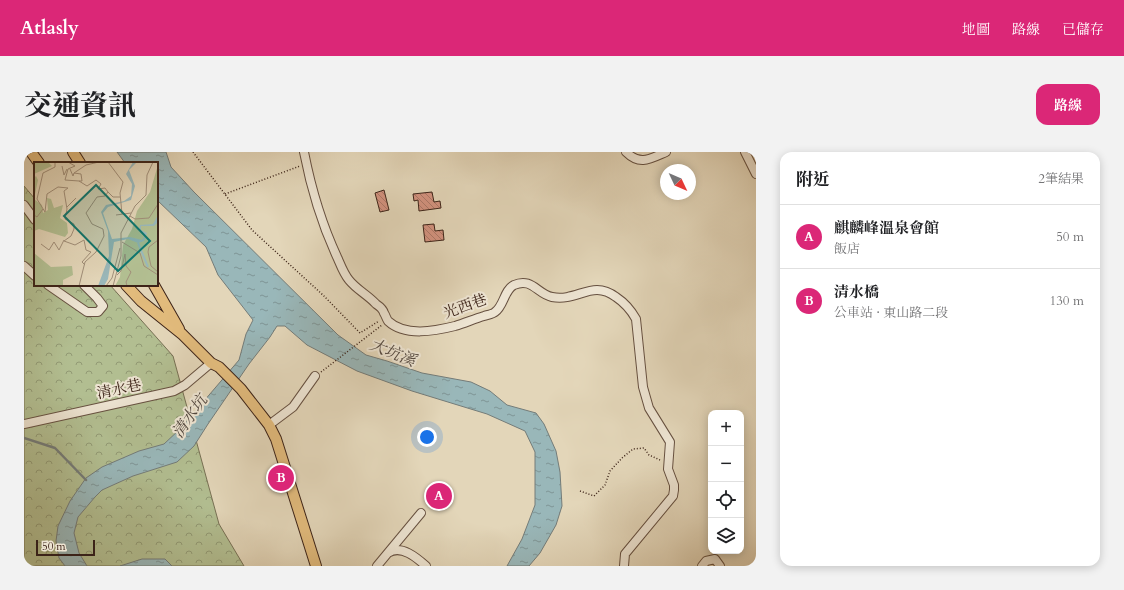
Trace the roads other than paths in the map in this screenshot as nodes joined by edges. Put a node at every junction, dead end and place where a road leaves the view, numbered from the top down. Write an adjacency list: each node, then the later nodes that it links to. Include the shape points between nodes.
1 (31, 152): 7 (main road)
2 (73, 152): 8 (main road)
3 (304, 152): 28 (lane, 光西巷, via 318,207 333,249 348,279 384,311 387,319 394,324 409,330 441,330 495,312 513,286 521,283 533,285 545,294 560,298 575,296 592,289 606,290 632,311 636,319 643,387 649,408 670,442 668,469 674,490 673,496 625,554)
4 (626, 152): 5 (lane, via 638,160 648,160)
5 (666, 152)
6 (745, 152): 9 (lane)
7 (38, 162)
8 (79, 162)
9 (756, 174)
10 (24, 205): 11 (lane)
11 (34, 219)
12 (24, 266): 13 (lane)
13 (34, 275)
14 (49, 286): 15 (lane, via 87,312 98,312 103,306)
15 (85, 286)
16 (127, 286): 18 (main road)
17 (155, 286): 18 (main road)
18 (182, 334): 19 (main road)
19 (215, 365): 21 (lane, 清水巷, via 174,391); 22 (main road, via 241,390)
20 (316, 376): 22 (lane, via 294,407)
21 (24, 424)
22 (269, 425): 25 (main road, via 276,439)
23 (421, 513): 24 (lane)
24 (386, 555): 26 (lane); 27 (lane, via 396,550 404,552 413,555)
25 (316, 566)
26 (376, 566)
27 (426, 566)
28 (624, 566)
29 (702, 566): 30 (lane, via 706,560 715,559)
30 (720, 566)

